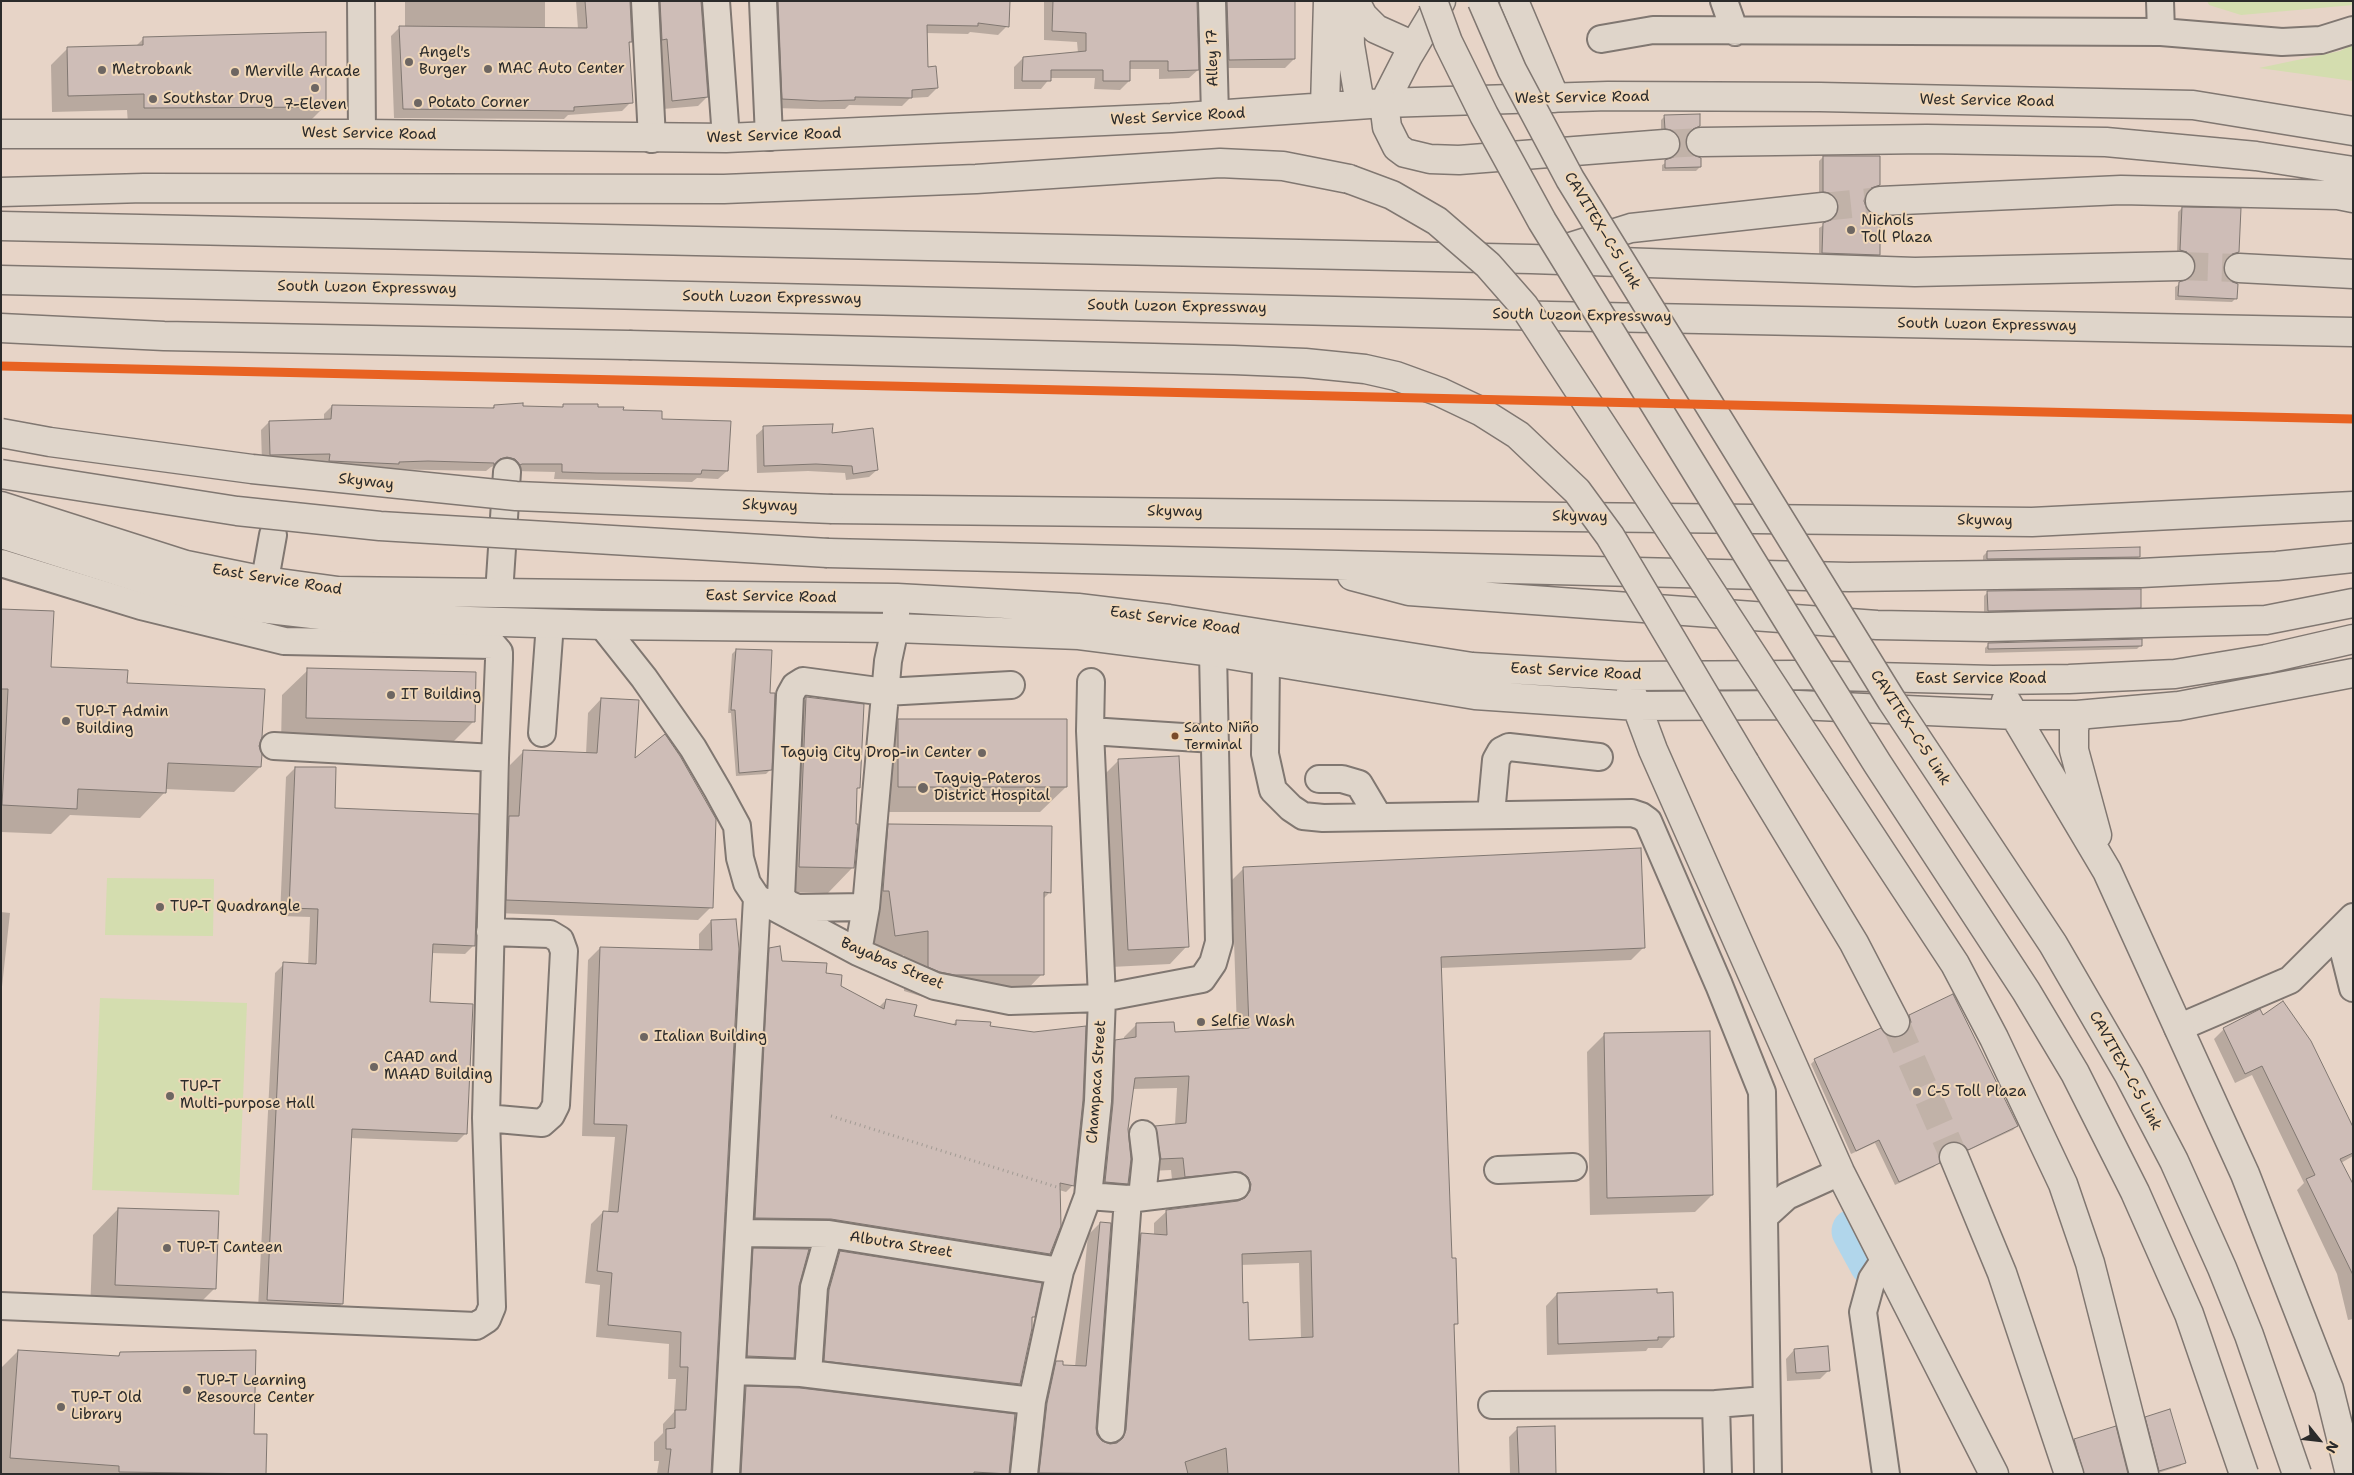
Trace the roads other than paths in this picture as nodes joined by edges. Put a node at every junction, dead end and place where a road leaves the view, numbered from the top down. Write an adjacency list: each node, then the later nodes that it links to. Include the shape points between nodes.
1 (361, 1): 26 (street)
2 (645, 1): 29 (street)
3 (716, 1): 28 (street)
4 (763, 1): 27 (street)
5 (1212, 1): 23 (street, Alley 17)
6 (1328, 1): 22 (main road)
7 (1349, 1): 21 (main road, via 1350,45)
8 (1355, 1): 19 (main road, via 1362,16 1376,29)
9 (1433, 1): 126 (main road, bridge, via 1448,42 1480,108 1542,221 1802,643 2026,991 2074,1073 2136,1192 2189,1314)
10 (1441, 1): 19 (main road)
11 (1482, 1): 127 (main road, CAVITEX–C-5 Link, bridge, via 1512,70 1570,179 1892,701 2053,944 2130,1075 2174,1161 2222,1268)
12 (1514, 1): 20 (main road)
13 (1724, 1): 16 (street)
14 (2160, 1): 17 (street)
15 (2353, 30): 17 (street, via 2321,40 2282,42)
16 (1735, 32): 17 (street); 18 (street, via 1653,30)
17 (2161, 32)
18 (1601, 39)
19 (1414, 46): 21 (main road)
20 (1555, 98): 21 (main road, West Service Road); 24 (main road, West Service Road, via 1810,97 2193,106)
21 (1372, 104): 22 (main road, West Service Road); 31 (main road, via 1397,147 1405,153 1430,159 1459,160)
22 (1325, 107): 23 (main road, West Service Road)
23 (1214, 115): 27 (main road, West Service Road)
24 (2353, 131)
25 (1, 134): 26 (main road, West Service Road)
26 (362, 134): 29 (main road, West Service Road)
27 (769, 136): 28 (main road, West Service Road)
28 (726, 138): 29 (main road, West Service Road)
29 (652, 139)
30 (1700, 142): 32 (main road, via 1927,139 2106,142 2256,156)
31 (1665, 144)
32 (2353, 171)
33 (1, 192): 125 (main road, bridge, via 144,188 724,189 976,179 1220,163 1283,166 1333,175 1369,185 1417,208 1488,265 1524,306 1955,964 2063,1184 2090,1263)
34 (2353, 198): 35 (main road, via 2121,190)
35 (1880, 201)
36 (1823, 207): 38 (main road, via 1631,228)
37 (1, 226): 38 (main road)
38 (1531, 259): 39 (main road, via 1915,272)
39 (2180, 266)
40 (2239, 268): 41 (main road)
41 (2353, 274)
42 (1, 280): 44 (main road, South Luzon Expressway)
43 (1, 328): 94 (main road, bridge, via 164,336 1305,363 1365,369 1440,392 1512,430 1537,451 1577,491 1610,536 1854,943)
44 (2353, 332)
45 (1, 433): 49 (main road, Skyway, bridge, via 252,469 516,496 832,509 2032,522)
46 (507, 472): 56 (street)
47 (1, 474): 54 (main road, bridge, via 237,511 370,525 828,553)
48 (1, 506): 55 (main road, East Service Road, via 186,565)
49 (2353, 506)
50 (1, 534): 59 (main road, East Service Road, via 180,591)
51 (273, 535): 55 (street)
52 (2353, 558): 54 (main road, via 2151,573 1849,578)
53 (1, 563): 82 (street, via 141,606 284,641 493,645 499,652)
54 (1321, 565): 58 (main road, via 1376,584 1409,591 1877,626 1988,627 2266,620)
55 (265, 582): 56 (main road, East Service Road, via 338,591); 59 (street)
56 (499, 594): 57 (main road, East Service Road)
57 (897, 598): 60 (main road, East Service Road); 63 (street)
58 (2353, 603)
59 (260, 608): 61 (main road, East Service Road, via 338,617)
60 (1078, 608): 64 (main road); 66 (main road, East Service Road, via 1168,618)
61 (550, 623): 62 (main road, East Service Road); 78 (street)
62 (602, 625): 63 (main road, East Service Road); 87 (street, via 688,741 718,792 737,826 740,858 747,883)
63 (895, 628): 64 (main road, East Service Road); 73 (street)
64 (1079, 635): 67 (main road, East Service Road)
65 (2353, 638): 70 (main road, East Service Road, via 2266,659 2175,674)
66 (1268, 648): 67 (main road, East Service Road); 69 (main road, East Service Road, via 1472,667); 74 (main road, East Service Road, via 1475,695); 85 (street, via 1265,754 1273,790 1303,816)
67 (1214, 652): 79 (street, Bayabas Street)
68 (2353, 672): 75 (main road, East Service Road, via 2179,706)
69 (1625, 676): 70 (main road, East Service Road, via 1797,675); 74 (main road)
70 (1993, 680): 76 (main road)
71 (1091, 682): 77 (street, Champaca Street)
72 (1011, 685): 73 (street)
73 (885, 692): 88 (street); 88 (street, via 803,681 790,695 781,896 797,908)
74 (1637, 706): 76 (main road, East Service Road, via 1798,705); 101 (main road, via 1653,750)
75 (2077, 714): 76 (main road, East Service Road); 86 (main road, via 2074,750)
76 (2015, 715): 86 (main road)
77 (1090, 731): 79 (street); 93 (street, Champaca Street)
78 (542, 733)
79 (1214, 739): 93 (street, Bayabas Street, via 1219,942 1213,963 1202,978)
80 (274, 746): 82 (street)
81 (1599, 757): 84 (street, via 1509,747 1501,751 1496,760)
82 (495, 758): 90 (street)
83 (1319, 779): 85 (street, via 1342,779 1359,784)
84 (1491, 814): 85 (street); 105 (street, via 1632,813 1648,821 1762,1092)
85 (1378, 816)
86 (2107, 871): 95 (main road)
87 (757, 898): 91 (street, Bayabas Street); 106 (street)
88 (866, 908): 91 (street)
89 (2349, 921): 92 (street); 95 (street, via 2290,980)
90 (490, 932): 96 (street); 96 (street, via 550,934 560,940 564,951 556,1106 542,1123)
91 (858, 952): 93 (street, Bayabas Street, via 935,986 1010,1001)
92 (2353, 988)
93 (1102, 998): 103 (street, Champaca Street, via 1098,1101)
94 (1895, 1022)
95 (2178, 1028): 128 (main road, via 2244,1174 2293,1294 2329,1389)
96 (486, 1118): 110 (street, via 492,1306 487,1319 476,1326)
97 (1142, 1134): 104 (street, via 1146,1159)
98 (1954, 1157): 124 (main road, via 2002,1273)
99 (1574, 1167): 100 (street)
100 (1498, 1170)
101 (1840, 1172): 105 (street, via 1787,1196); 108 (main road)
102 (1236, 1186): 104 (street)
103 (1088, 1196): 104 (street); 109 (street, Champaca Street)
104 (1135, 1198): 117 (street)
105 (1764, 1217): 113 (street)
106 (740, 1233): 107 (street, Albutra Street); 111 (street)
107 (830, 1234): 109 (street, Albutra Street); 112 (street, via 814,1287)
108 (1884, 1262): 122 (street, via 1872,1279 1863,1312); 123 (main road)
109 (1060, 1271): 114 (street, Champaca Street)
110 (1, 1306)
111 (732, 1371): 112 (street); 118 (street)
112 (808, 1374): 114 (street)
113 (1766, 1400): 115 (street); 121 (street)
114 (1032, 1401): 119 (street, Champaca Street)
115 (1716, 1404): 116 (street); 120 (street)
116 (1492, 1405)
117 (1111, 1429)
118 (726, 1474)
119 (1024, 1474)
120 (1718, 1474)
121 (1768, 1474)
122 (1886, 1474)
123 (1994, 1474)
124 (2069, 1474)
125 (2144, 1474)
126 (2244, 1474)
127 (2297, 1474)
128 (2350, 1474)

